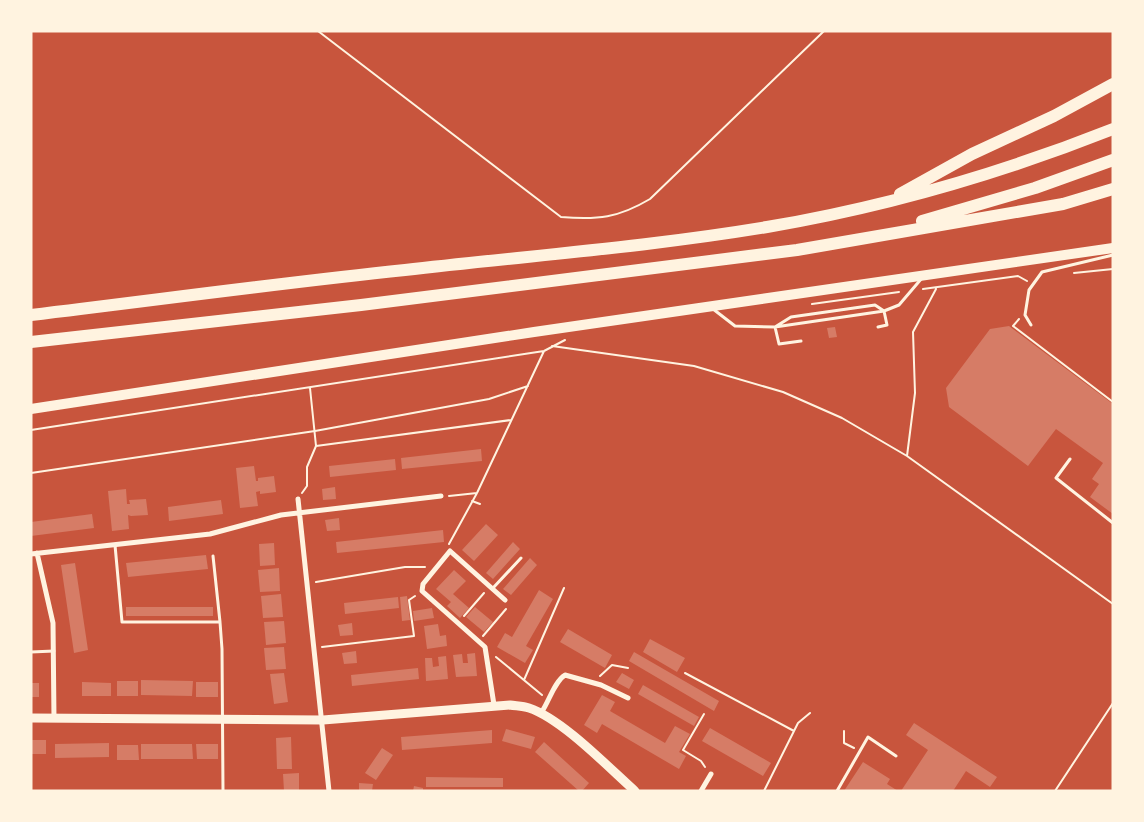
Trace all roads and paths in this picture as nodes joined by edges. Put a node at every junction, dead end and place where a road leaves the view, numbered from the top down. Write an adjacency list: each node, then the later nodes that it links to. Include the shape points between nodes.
1 (318, 31): 2 (path, via 561,217 594,219 630,211 650,199)
2 (824, 31)
3 (1113, 84): 7 (highway)
4 (1113, 129): 7 (highway, via 965,181)
5 (1113, 160): 9 (highway, via 965,210)
6 (1113, 189): 9 (highway, via 1064,204)
7 (882, 203): 15 (highway, via 697,238)
8 (1113, 248): 11 (main road)
9 (797, 250): 22 (highway, via 426,298)
10 (1113, 255): 16 (lane, via 1042,272 1029,290 1025,315)
11 (924, 275): 13 (main road); 14 (lane, via 899,304)
12 (936, 289): 33 (path, via 913,332 915,393)
13 (711, 307): 18 (lane, via 735,326); 28 (main road)
14 (884, 311): 17 (lane, via 887,325); 18 (lane); 18 (lane, via 875,305 810,314 791,317)
15 (31, 314)
16 (1031, 325)
17 (878, 327)
18 (775, 328): 20 (lane, via 779,344)
19 (572, 338): 23 (path)
20 (801, 341)
21 (1034, 341): 27 (path)
22 (31, 342)
23 (552, 346): 24 (path); 33 (path, via 694,366 783,392 842,418)
24 (544, 351): 25 (path); 26 (path)
25 (528, 386): 29 (path); 31 (path, via 489,399)
26 (310, 388): 30 (path); 31 (path)
27 (1113, 402)
28 (31, 409)
29 (511, 420): 32 (path); 36 (path)
30 (31, 430)
31 (315, 431): 32 (path); 35 (path)
32 (316, 446): 38 (path, via 307,467 307,486)
33 (907, 456): 54 (path)
34 (1070, 459): 42 (lane, via 1056,478)
35 (31, 473)
36 (476, 493): 37 (path); 39 (path)
37 (440, 496): 41 (street)
38 (298, 499): 41 (street)
39 (472, 501): 40 (path); 44 (path, via 449,541)
40 (480, 504)
41 (299, 513): 43 (street, via 248,522 210,534); 49 (street)
42 (1113, 522)
43 (115, 545): 45 (street); 55 (lane, via 122,622)
44 (450, 551): 48 (street); 50 (street)
45 (34, 554): 60 (street, via 51,608)
46 (213, 556): 55 (lane)
47 (521, 558): 50 (lane)
48 (436, 568): 49 (path, via 404,567); 52 (street, via 423,584)
49 (307, 583): 59 (street)
50 (492, 587): 53 (street); 56 (path)
51 (564, 588): 64 (path)
52 (422, 591): 56 (street); 59 (path, via 409,600 414,636)
53 (505, 600): 57 (path, via 506,610)
54 (1113, 604)
55 (220, 622): 75 (lane)
56 (457, 623): 57 (street)
57 (478, 641): 58 (street)
58 (485, 647): 64 (path); 69 (street)
59 (314, 648): 76 (street)
60 (55, 651): 61 (lane); 74 (street)
61 (31, 652)
62 (628, 668): 65 (path, via 612,665)
63 (685, 673): 77 (path)
64 (524, 680): 67 (path)
65 (593, 682): 66 (street); 67 (street, via 565,674 560,678)
66 (628, 698)
67 (550, 702): 70 (street)
68 (1113, 703): 88 (path)
69 (494, 705): 70 (street, via 528,707); 76 (street)
70 (541, 713): 84 (street)
71 (810, 713): 77 (path)
72 (704, 714): 81 (path, via 683,750 701,761)
73 (31, 718): 74 (street)
74 (54, 719): 75 (street)
75 (223, 720): 76 (street); 82 (lane)
76 (323, 720): 83 (street)
77 (794, 731): 86 (path)
78 (844, 731): 79 (path, via 844,743)
79 (860, 751): 80 (lane, via 868,738); 87 (lane)
80 (896, 756)
81 (711, 774): 85 (street)
82 (223, 791)
83 (329, 791)
84 (635, 791)
85 (702, 791)
86 (764, 791)
87 (837, 791)
88 (1055, 791)

